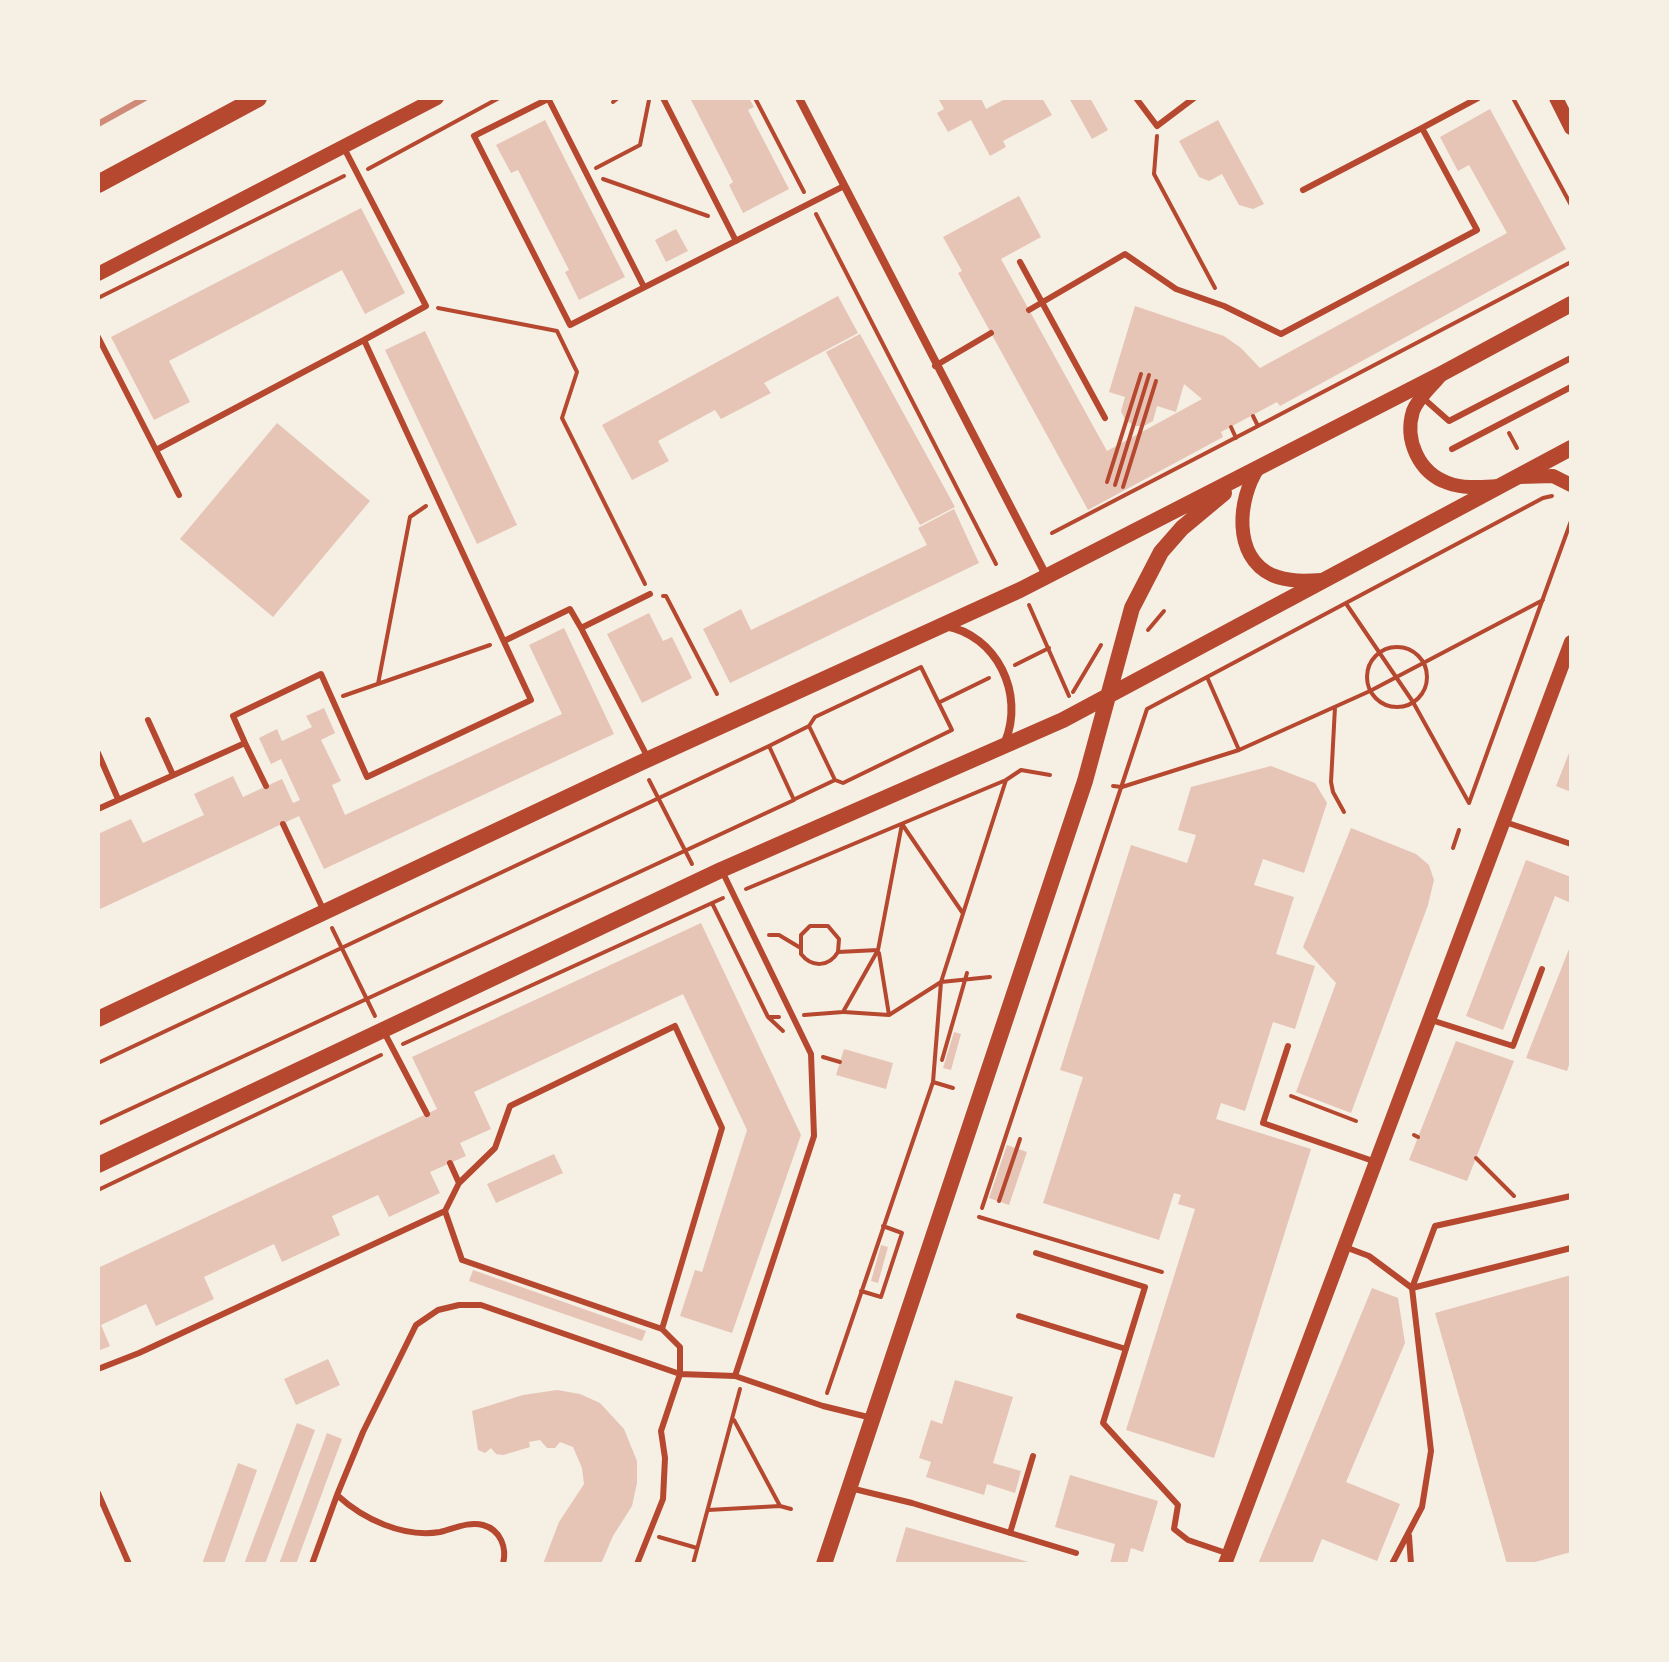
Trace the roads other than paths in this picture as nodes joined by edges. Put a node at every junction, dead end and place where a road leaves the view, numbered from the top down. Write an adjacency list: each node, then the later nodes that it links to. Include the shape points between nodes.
1 (258, 98): 13 (main road)
2 (437, 98): 12 (street)
3 (548, 98): 19 (lane); 19 (lane, via 474,136 508,204 570,325)
4 (663, 98): 16 (lane)
5 (799, 98): 14 (street)
6 (1136, 98): 7 (lane, via 1157,126)
7 (1194, 98)
8 (1478, 98): 10 (lane)
9 (1556, 98): 11 (street)
10 (1422, 128): 15 (lane); 20 (lane, via 1477,230 1281,334 1176,289 1125,254)
11 (1571, 128)
12 (343, 147): 18 (street); 25 (lane, via 426,306)
13 (98, 184)
14 (844, 186): 16 (lane); 27 (street)
15 (1303, 190)
16 (736, 241): 19 (lane)
17 (1020, 262): 20 (lane)
18 (98, 274)
19 (644, 287)
20 (1042, 302): 22 (lane); 31 (lane)
21 (1571, 304): 28 (main road)
22 (1029, 310)
23 (991, 333): 27 (lane)
24 (98, 337): 34 (lane)
25 (364, 340): 34 (lane); 44 (lane)
26 (1571, 358): 30 (lane, via 1449,421)
27 (935, 366): 39 (street)
28 (1443, 373): 30 (street); 35 (main road)
29 (1571, 387): 33 (lane)
30 (1422, 397): 36 (street, via 1414,409 1411,443 1429,472 1446,483 1470,488)
31 (1105, 418)
32 (1571, 448): 36 (main road)
33 (1452, 449)
34 (156, 450): 38 (lane)
35 (1253, 471): 39 (main road); 40 (street, via 1242,520 1254,558 1285,579); 46 (main road, via 1182,528 1161,552 1132,608)
36 (1507, 482): 37 (street, via 1553,476); 40 (main road)
37 (1566, 492)
38 (179, 495)
39 (1047, 577): 42 (main road)
40 (1324, 580): 46 (main road)
41 (650, 594): 43 (lane)
42 (943, 626): 49 (street, via 976,637 1001,665 1010,700); 51 (main road)
43 (581, 628): 44 (lane, via 570,609); 51 (lane)
44 (504, 641): 48 (lane, via 531,700 367,777 321,674 233,716)
45 (1571, 642): 56 (street)
46 (1109, 697): 49 (main road); 83 (main road)
47 (148, 720): 52 (lane)
48 (245, 743): 52 (lane); 53 (lane)
49 (1003, 747): 59 (main road)
50 (98, 753): 54 (lane)
51 (649, 759): 60 (main road)
52 (173, 775): 54 (lane)
53 (266, 786)
54 (118, 799): 55 (lane)
55 (98, 809)
56 (1505, 822): 58 (lane); 63 (street)
57 (283, 824): 60 (lane)
58 (1571, 844)
59 (721, 870): 64 (main road); 82 (lane, via 811,1054 814,1136)
60 (324, 913): 62 (main road)
61 (1542, 969): 63 (lane, via 1513,1046)
62 (98, 1019)
63 (1431, 1020): 68 (street)
64 (380, 1024): 66 (lane); 69 (main road)
65 (1288, 1046): 68 (lane, via 1263,1123)
66 (427, 1114)
67 (450, 1163): 70 (lane)
68 (1377, 1163): 73 (street)
69 (98, 1165)
70 (459, 1183): 72 (lane); 78 (lane, via 495,1148 510,1106 675,1026 722,1128)
71 (1571, 1196): 76 (lane, via 1435,1226)
72 (445, 1211): 78 (lane, via 462,1260); 80 (lane)
73 (1345, 1247): 76 (lane, via 1369,1256); 91 (street)
74 (1571, 1248): 76 (lane)
75 (1036, 1253): 79 (lane, via 1145,1287)
76 (1412, 1288): 89 (lane, via 1431,1451 1422,1507)
77 (1019, 1316): 79 (lane)
78 (662, 1329): 81 (lane, via 680,1347)
79 (1126, 1349): 91 (lane, via 1103,1423 1178,1505 1174,1529)
80 (98, 1369)
81 (680, 1374): 82 (lane); 87 (lane, via 481,1305 438,1310 416,1325); 95 (lane, via 661,1431 663,1499)
82 (738, 1378): 83 (lane)
83 (872, 1418): 85 (main road)
84 (1033, 1456): 88 (lane)
85 (850, 1488): 88 (lane); 96 (main road)
86 (98, 1493): 92 (lane)
87 (337, 1495): 93 (lane); 94 (lane, via 368,1518 413,1531 485,1525 502,1541)
88 (1010, 1533): 90 (lane)
89 (1409, 1535): 97 (lane); 98 (lane)
90 (1076, 1553)
91 (1227, 1559)
92 (129, 1564)
93 (312, 1564)
94 (503, 1564)
95 (637, 1564)
96 (824, 1564)
97 (1392, 1564)
98 (1411, 1564)

